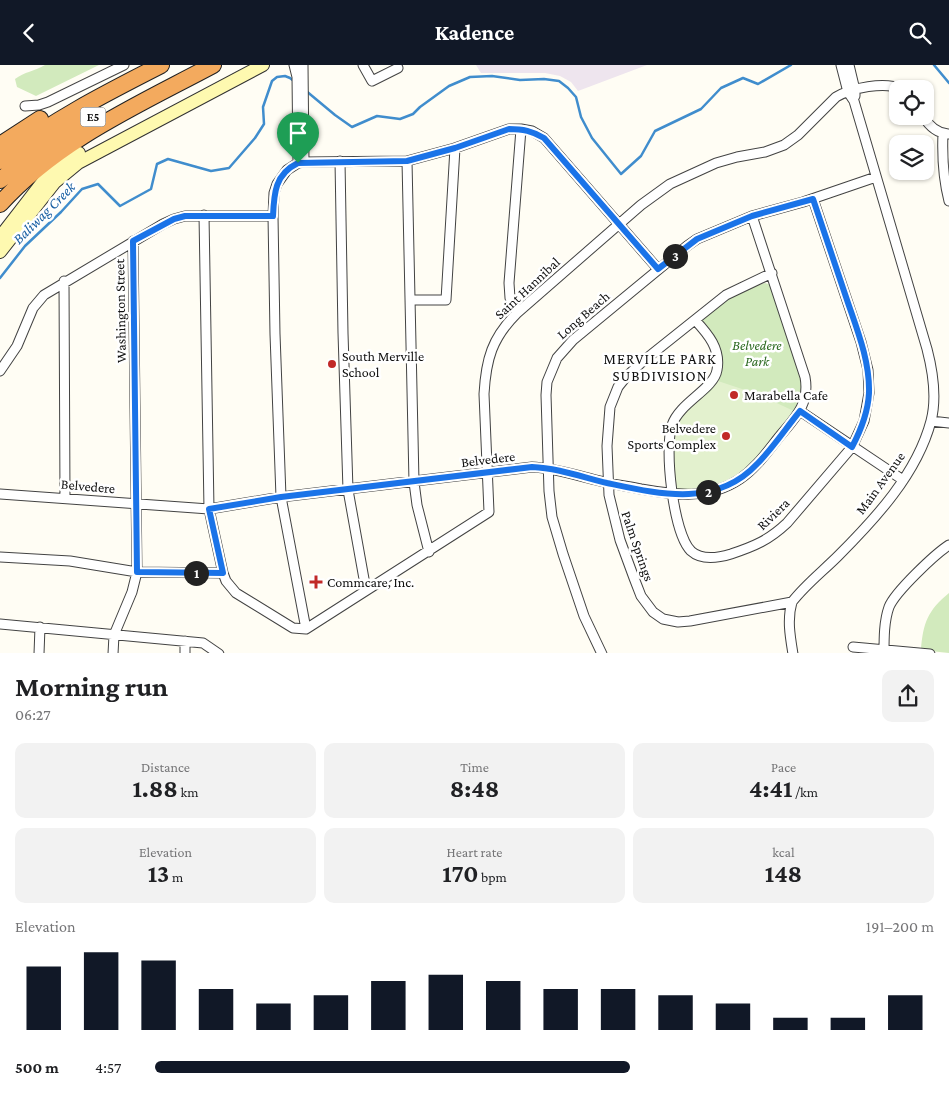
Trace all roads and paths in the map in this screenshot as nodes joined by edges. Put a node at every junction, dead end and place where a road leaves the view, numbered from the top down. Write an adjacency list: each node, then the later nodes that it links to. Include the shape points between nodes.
1 (124, 65): 17 (street, via 44,103)
2 (146, 65): 21 (highway, via 47,115)
3 (161, 65): 23 (highway, E5, via 64,117)
4 (192, 65): 28 (highway, E5, via 68,132)
5 (213, 65): 31 (highway, via 102,124 68,146 42,164)
6 (245, 65): 36 (main road, via 74,156 48,175)
7 (263, 65): 38 (main road, via 78,163 55,182)
8 (294, 65): 14 (street)
9 (303, 65): 14 (street)
10 (363, 65): 13 (street, via 372,81)
11 (841, 65): 16 (street, Main Avenue)
12 (849, 65): 16 (street, Main Avenue)
13 (398, 68)
14 (299, 76): 26 (street)
15 (889, 85): 16 (street, Saint Hannibal)
16 (852, 91): 27 (street, Main Avenue); 35 (street, Saint Hannibal, via 836,97 784,145 716,163 678,180)
17 (25, 106)
18 (929, 125): 20 (street)
19 (521, 129): 22 (street, via 509,129); 35 (street, via 544,138); 43 (street, via 509,283 510,298)
20 (946, 134): 30 (street, via 942,159)
21 (0, 145)
22 (455, 148): 25 (street); 42 (street, via 446,300)
23 (0, 161)
24 (340, 161): 25 (street); 26 (street); 55 (street)
25 (407, 161): 42 (street)
26 (301, 163): 33 (street, via 287,170 277,184)
27 (876, 177): 29 (street, Long Beach); 47 (street, Main Avenue, via 931,365)
28 (0, 180)
29 (813, 199): 34 (street, Long Beach); 49 (street, Riviera, via 868,370 866,410 860,433)
30 (949, 201)
31 (0, 204)
32 (204, 215): 33 (street, Washington Street); 37 (street, Washington Street, via 174,219); 61 (street)
33 (273, 216): 58 (street)
34 (752, 216): 39 (street, Long Beach, via 697,239); 40 (street, Belvedere)
35 (620, 224): 39 (street); 43 (street, Saint Hannibal)
36 (0, 237)
37 (133, 241): 41 (street); 60 (street, Washington Street)
38 (0, 251)
39 (658, 269): 50 (street, Long Beach, via 573,340 557,358 547,382)
40 (772, 273): 44 (street, Palm Springs, via 726,295); 46 (street, Belvedere, via 805,377 807,393)
41 (64, 281): 45 (street, via 39,300 17,347); 59 (street)
42 (410, 300): 53 (street)
43 (517, 313): 51 (street, Saint Hannibal, via 499,333 487,362 484,394)
44 (695, 320): 54 (street, Palm Springs, via 618,387 608,418); 57 (street, Riviera, via 714,343 717,373 686,404 672,426)
45 (0, 371)
46 (800, 411): 49 (street); 57 (street, Belvedere, via 757,465 741,478 716,491 699,495)
47 (931, 421): 48 (street); 52 (street, Main Avenue)
48 (949, 423)
49 (852, 447): 52 (street); 57 (street, Riviera, via 775,534 752,547 722,557 704,557 692,551 682,537)
50 (548, 468): 51 (street, Belvedere, via 532,467); 54 (street, Belvedere); 80 (street, Long Beach, via 550,504 563,555 584,616)
51 (487, 474): 53 (street, Belvedere); 63 (street, Saint Hannibal, via 489,512)
52 (902, 480): 68 (street, Main Avenue, via 864,528)
53 (414, 482): 55 (street, Belvedere); 63 (street)
54 (607, 483): 57 (street, Belvedere); 68 (street, Palm Springs, via 620,540 641,596 647,606 663,619 690,621)
55 (348, 490): 58 (street, Belvedere); 67 (street)
56 (0, 493): 59 (street, Belvedere)
57 (671, 494)
58 (281, 497): 61 (street, Belvedere); 71 (street)
59 (65, 498): 60 (street, Belvedere)
60 (136, 504): 61 (street, Belvedere); 65 (street, Washington Street)
61 (209, 509): 66 (street)
62 (949, 545): 75 (street, via 890,604)
63 (428, 552): 67 (street, Saint Hannibal)
64 (0, 557): 65 (street, via 70,561)
65 (137, 572): 66 (street); 72 (street, Washington Street)
66 (223, 573): 71 (street, via 236,593 293,628)
67 (366, 590): 71 (street, Saint Hannibal)
68 (792, 602): 81 (street, via 789,626)
69 (0, 624): 70 (street)
70 (40, 627): 72 (street); 76 (street)
71 (306, 629)
72 (114, 635): 73 (street); 77 (street, Washington Street)
73 (185, 641): 78 (street); 79 (street, via 203,643)
74 (853, 647): 75 (street)
75 (884, 651): 82 (street)
76 (39, 653)
77 (113, 653)
78 (185, 653)
79 (218, 653)
80 (602, 653)
81 (792, 653)
82 (930, 653)

